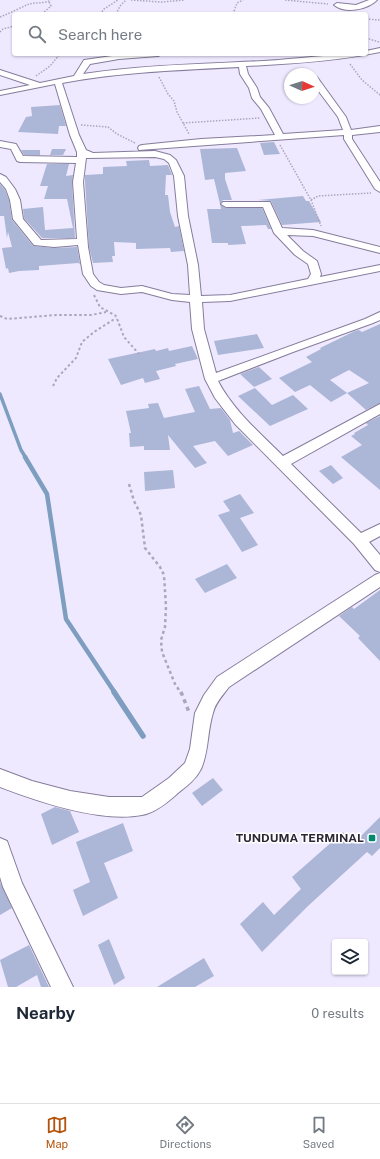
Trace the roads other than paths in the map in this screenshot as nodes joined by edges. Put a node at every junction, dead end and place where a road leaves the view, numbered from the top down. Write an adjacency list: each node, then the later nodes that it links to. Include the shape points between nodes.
1 (330, 0): 3 (street)
2 (374, 0): 3 (street, via 354,8)
3 (337, 5): 4 (street)
4 (340, 12)
5 (380, 50): 6 (street)
6 (368, 53)
7 (132, 56): 15 (street, via 87,62)
8 (341, 56): 9 (street)
9 (327, 58): 12 (street); 13 (street)
10 (242, 64): 11 (street); 15 (street, via 157,69); 23 (street, via 244,74 256,98 270,117)
11 (287, 68)
12 (312, 68)
13 (312, 68)
14 (0, 72): 17 (street)
15 (76, 78): 16 (street)
16 (58, 82): 17 (street); 25 (street)
17 (36, 85): 19 (street)
18 (320, 86): 22 (street, via 342,117)
19 (0, 93)
20 (380, 129): 22 (street)
21 (380, 132): 22 (street)
22 (348, 135): 23 (street); 27 (street)
23 (278, 136): 25 (street, via 154,146)
24 (0, 144): 25 (street, via 14,146 20,160)
25 (82, 155): 30 (street, via 78,182); 34 (street, via 154,154 167,157 172,162 179,176)
26 (0, 177): 30 (street, via 8,184 14,196 17,216 38,242)
27 (376, 191)
28 (226, 204): 29 (street, via 267,204)
29 (278, 231): 31 (street, via 304,231); 33 (street, via 313,263 316,274)
30 (83, 242): 34 (street, via 88,274 101,288 121,291 142,289)
31 (380, 250)
32 (380, 268): 33 (street)
33 (310, 282): 34 (street, via 230,298)
34 (196, 300): 36 (street, via 198,329)
35 (380, 315): 36 (street)
36 (211, 379): 38 (street, via 226,404)
37 (380, 408): 38 (street)
38 (281, 463): 40 (street)
39 (380, 530): 40 (street)
40 (359, 540): 41 (street)
41 (380, 566)
42 (380, 579): 43 (street, via 223,682 211,696 204,714 199,751 191,770 178,784 145,806 119,808 85,803)
43 (0, 778)
44 (0, 848): 45 (street, via 13,887)
45 (62, 987)

